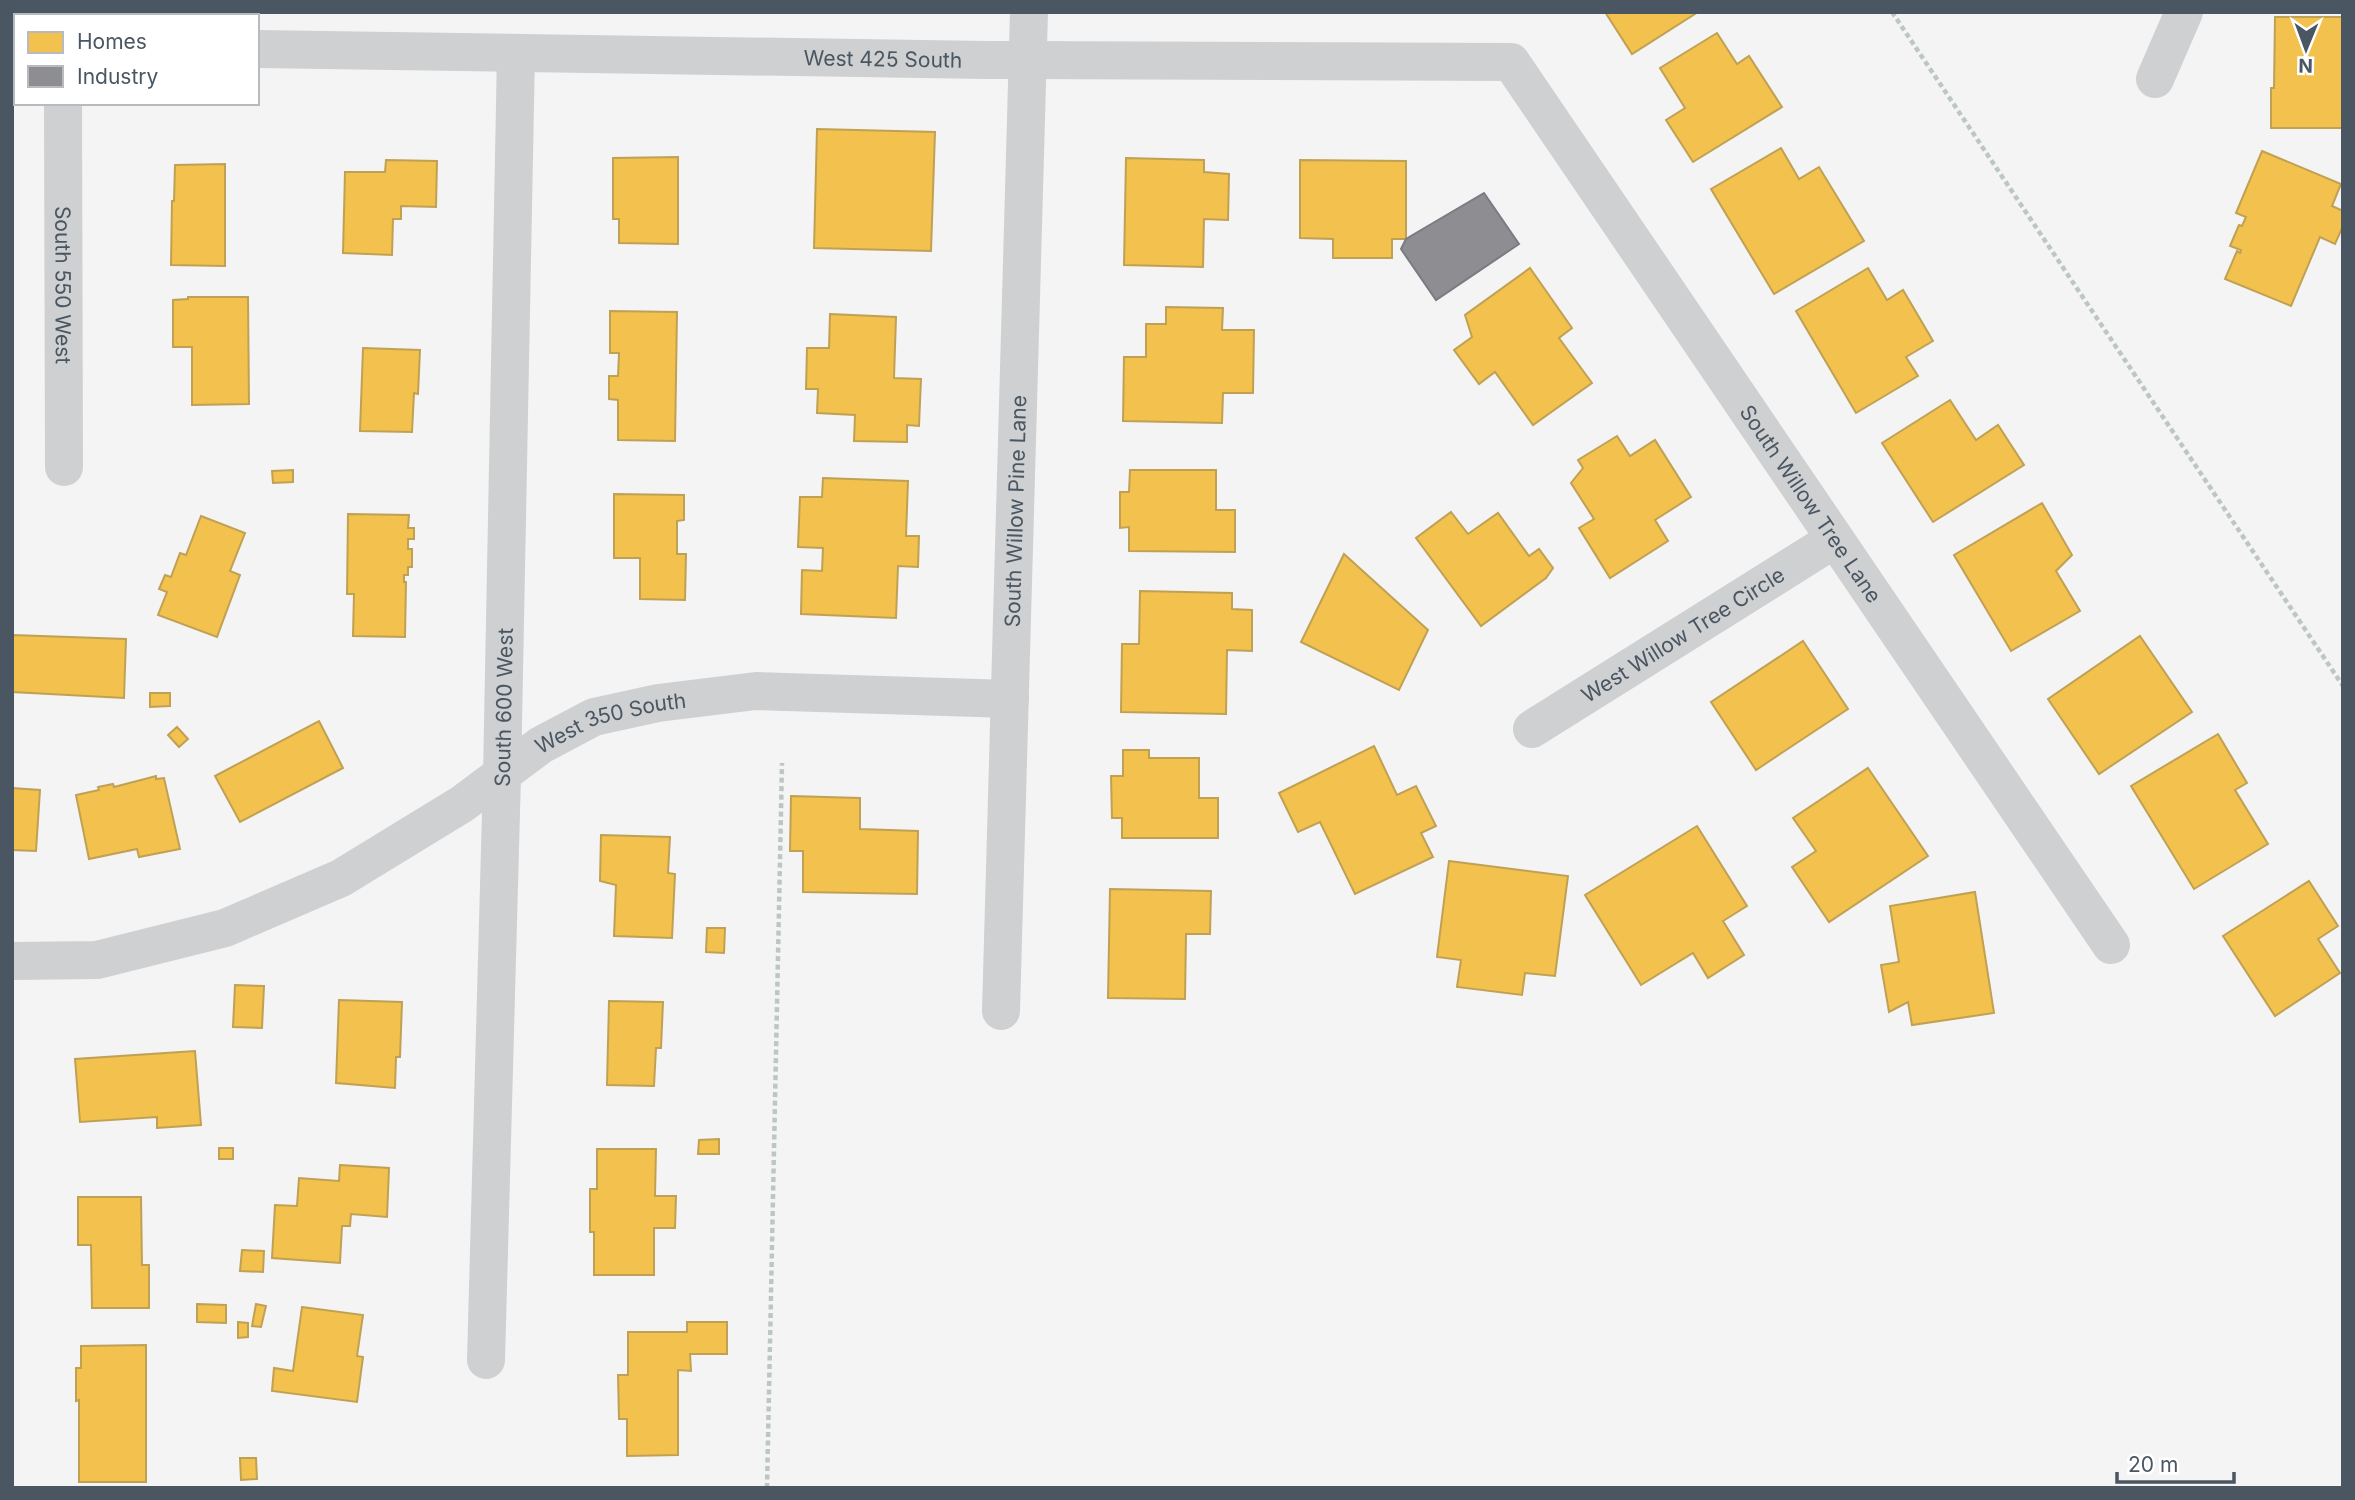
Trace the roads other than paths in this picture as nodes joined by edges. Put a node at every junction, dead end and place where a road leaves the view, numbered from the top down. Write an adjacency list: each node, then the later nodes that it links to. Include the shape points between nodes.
1 (1029, 12): 5 (street, South Willow Pine Lane)
2 (2184, 12): 7 (street)
3 (259, 49): 4 (street, West 425 South)
4 (516, 53): 5 (street, West 425 South); 13 (street, South 600 West)
5 (1028, 61): 6 (street, West 425 South); 11 (street, South Willow Pine Lane)
6 (1511, 62): 10 (street, South Willow Tree Lane)
7 (2155, 79)
8 (63, 105): 9 (street, South 550 West)
9 (64, 467)
10 (1835, 539): 12 (street, West Willow Tree Circle); 14 (street, South Willow Tree Lane)
11 (1010, 699): 13 (street, West 350 South, via 755,691 658,703 594,717 541,745); 16 (street, South Willow Pine Lane)
12 (1532, 729)
13 (502, 776): 15 (street, West 350 South, via 341,878 225,929 97,960); 17 (street, South 600 West)
14 (2111, 945)
15 (12, 961)
16 (1001, 1011)
17 (486, 1360)

